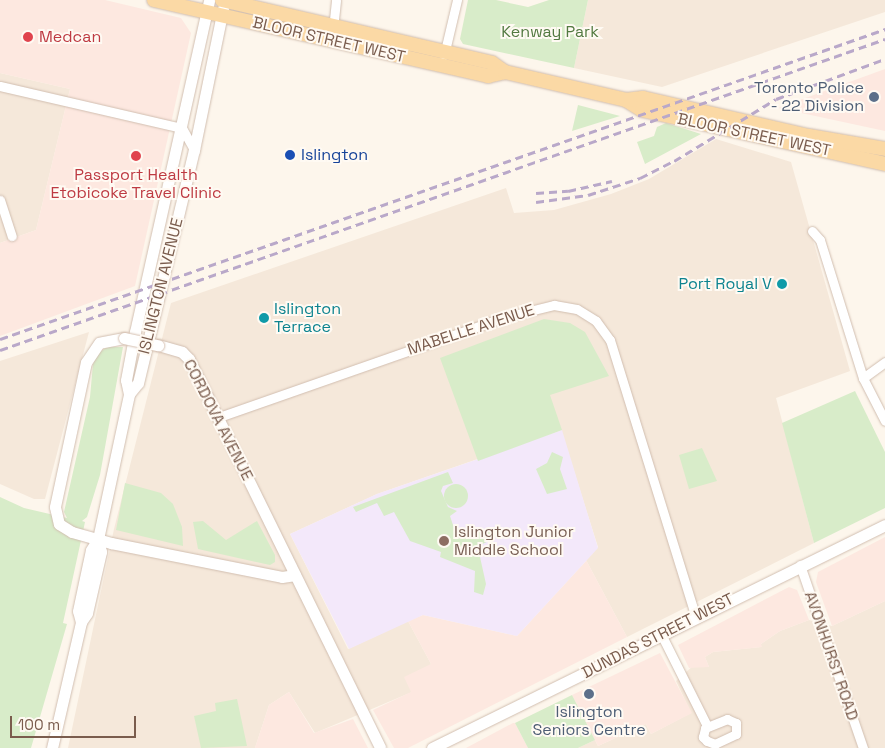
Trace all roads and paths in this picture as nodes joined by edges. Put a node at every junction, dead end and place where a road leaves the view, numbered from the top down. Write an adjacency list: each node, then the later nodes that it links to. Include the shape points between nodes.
1 (154, 0): 5 (main road, BLOOR STREET WEST)
2 (224, 0): 6 (main road, ISLINGTON AVENUE); 7 (main road, BLOOR STREET WEST)
3 (336, 0): 7 (street)
4 (457, 0): 9 (street)
5 (208, 6): 6 (main road, BLOOR STREET WEST); 10 (main road, ISLINGTON AVENUE)
6 (222, 16): 8 (main road, BLOOR STREET WEST); 11 (main road, ISLINGTON AVENUE)
7 (331, 25): 8 (street); 9 (main road, BLOOR STREET WEST)
8 (343, 44): 9 (main road, BLOOR STREET WEST)
9 (444, 59): 13 (main road, BLOOR STREET WEST, via 492,63 505,72)
10 (191, 78): 11 (main road); 14 (main road, ISLINGTON AVENUE)
11 (208, 82): 16 (main road, ISLINGTON AVENUE)
12 (1, 89): 14 (street)
13 (626, 100): 15 (main road, BLOOR STREET WEST, via 644,98 809,136); 17 (main road, BLOOR STREET WEST, via 642,110)
14 (182, 128): 16 (street); 23 (main road, ISLINGTON AVENUE, via 135,332 126,380)
15 (885, 149)
16 (194, 150): 23 (main road, ISLINGTON AVENUE, via 138,383)
17 (885, 164)
18 (0, 200): 20 (street)
19 (812, 231): 22 (street, via 820,240)
20 (12, 236)
21 (885, 362): 22 (street)
22 (863, 378): 25 (street)
23 (129, 394): 27 (main road, ISLINGTON AVENUE)
24 (219, 417): 27 (main road, CORDOVA AVENUE, bridge, via 190,359 182,352 124,338 99,343 88,356 54,507 62,527); 29 (main road, CORDOVA AVENUE); 30 (street, MABELLE AVENUE, via 501,318 554,305 577,308 596,321 610,340)
25 (885, 421)
26 (885, 525): 28 (main road, DUNDAS STREET WEST)
27 (98, 539): 29 (main road, CORDOVA AVENUE, via 282,577); 33 (main road, ISLINGTON AVENUE, via 101,552 87,613 80,622)
28 (800, 564): 30 (main road, DUNDAS STREET WEST); 36 (street, AVONHURST ROAD)
29 (294, 575): 34 (main road, CORDOVA AVENUE)
30 (696, 617): 31 (main road, DUNDAS STREET WEST)
31 (662, 636): 32 (street); 35 (main road, DUNDAS STREET WEST)
32 (707, 726)
33 (52, 748)
34 (380, 748)
35 (432, 748)
36 (863, 748)

